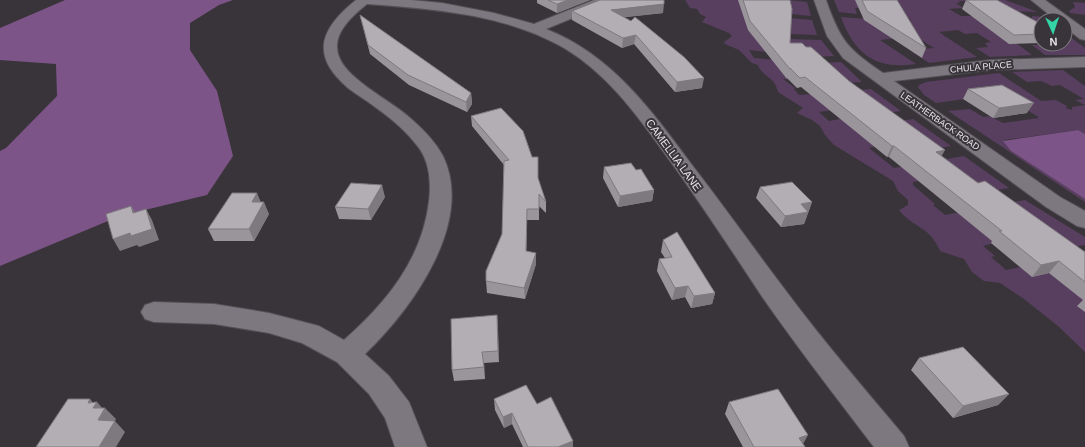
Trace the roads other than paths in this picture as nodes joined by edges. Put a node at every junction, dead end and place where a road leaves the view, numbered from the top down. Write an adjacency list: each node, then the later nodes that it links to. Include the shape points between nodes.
1 (364, 0): 7 (street, CAMELLIA LANE, via 471,12 499,17); 13 (street, via 338,23 331,36 331,56 339,70 351,82 382,103 427,147 436,164 441,183 440,210 434,236 422,264 389,312)
2 (820, 0): 10 (street, LEATHERBACK ROAD, via 837,43)
3 (1037, 0): 5 (street)
4 (598, 3): 7 (street)
5 (1052, 12)
6 (1073, 27): 8 (street)
7 (534, 28): 15 (street, CAMELLIA LANE, via 584,53 630,94 785,310)
8 (1085, 36)
9 (1085, 62): 10 (street, CHULA PLACE, via 990,65)
10 (878, 78): 11 (street, LEATHERBACK ROAD, via 1053,202)
11 (1085, 221)
12 (154, 312): 13 (street, via 214,314 269,323 310,334)
13 (347, 354): 14 (street, via 379,385 398,412)
14 (411, 447)
15 (893, 447)

